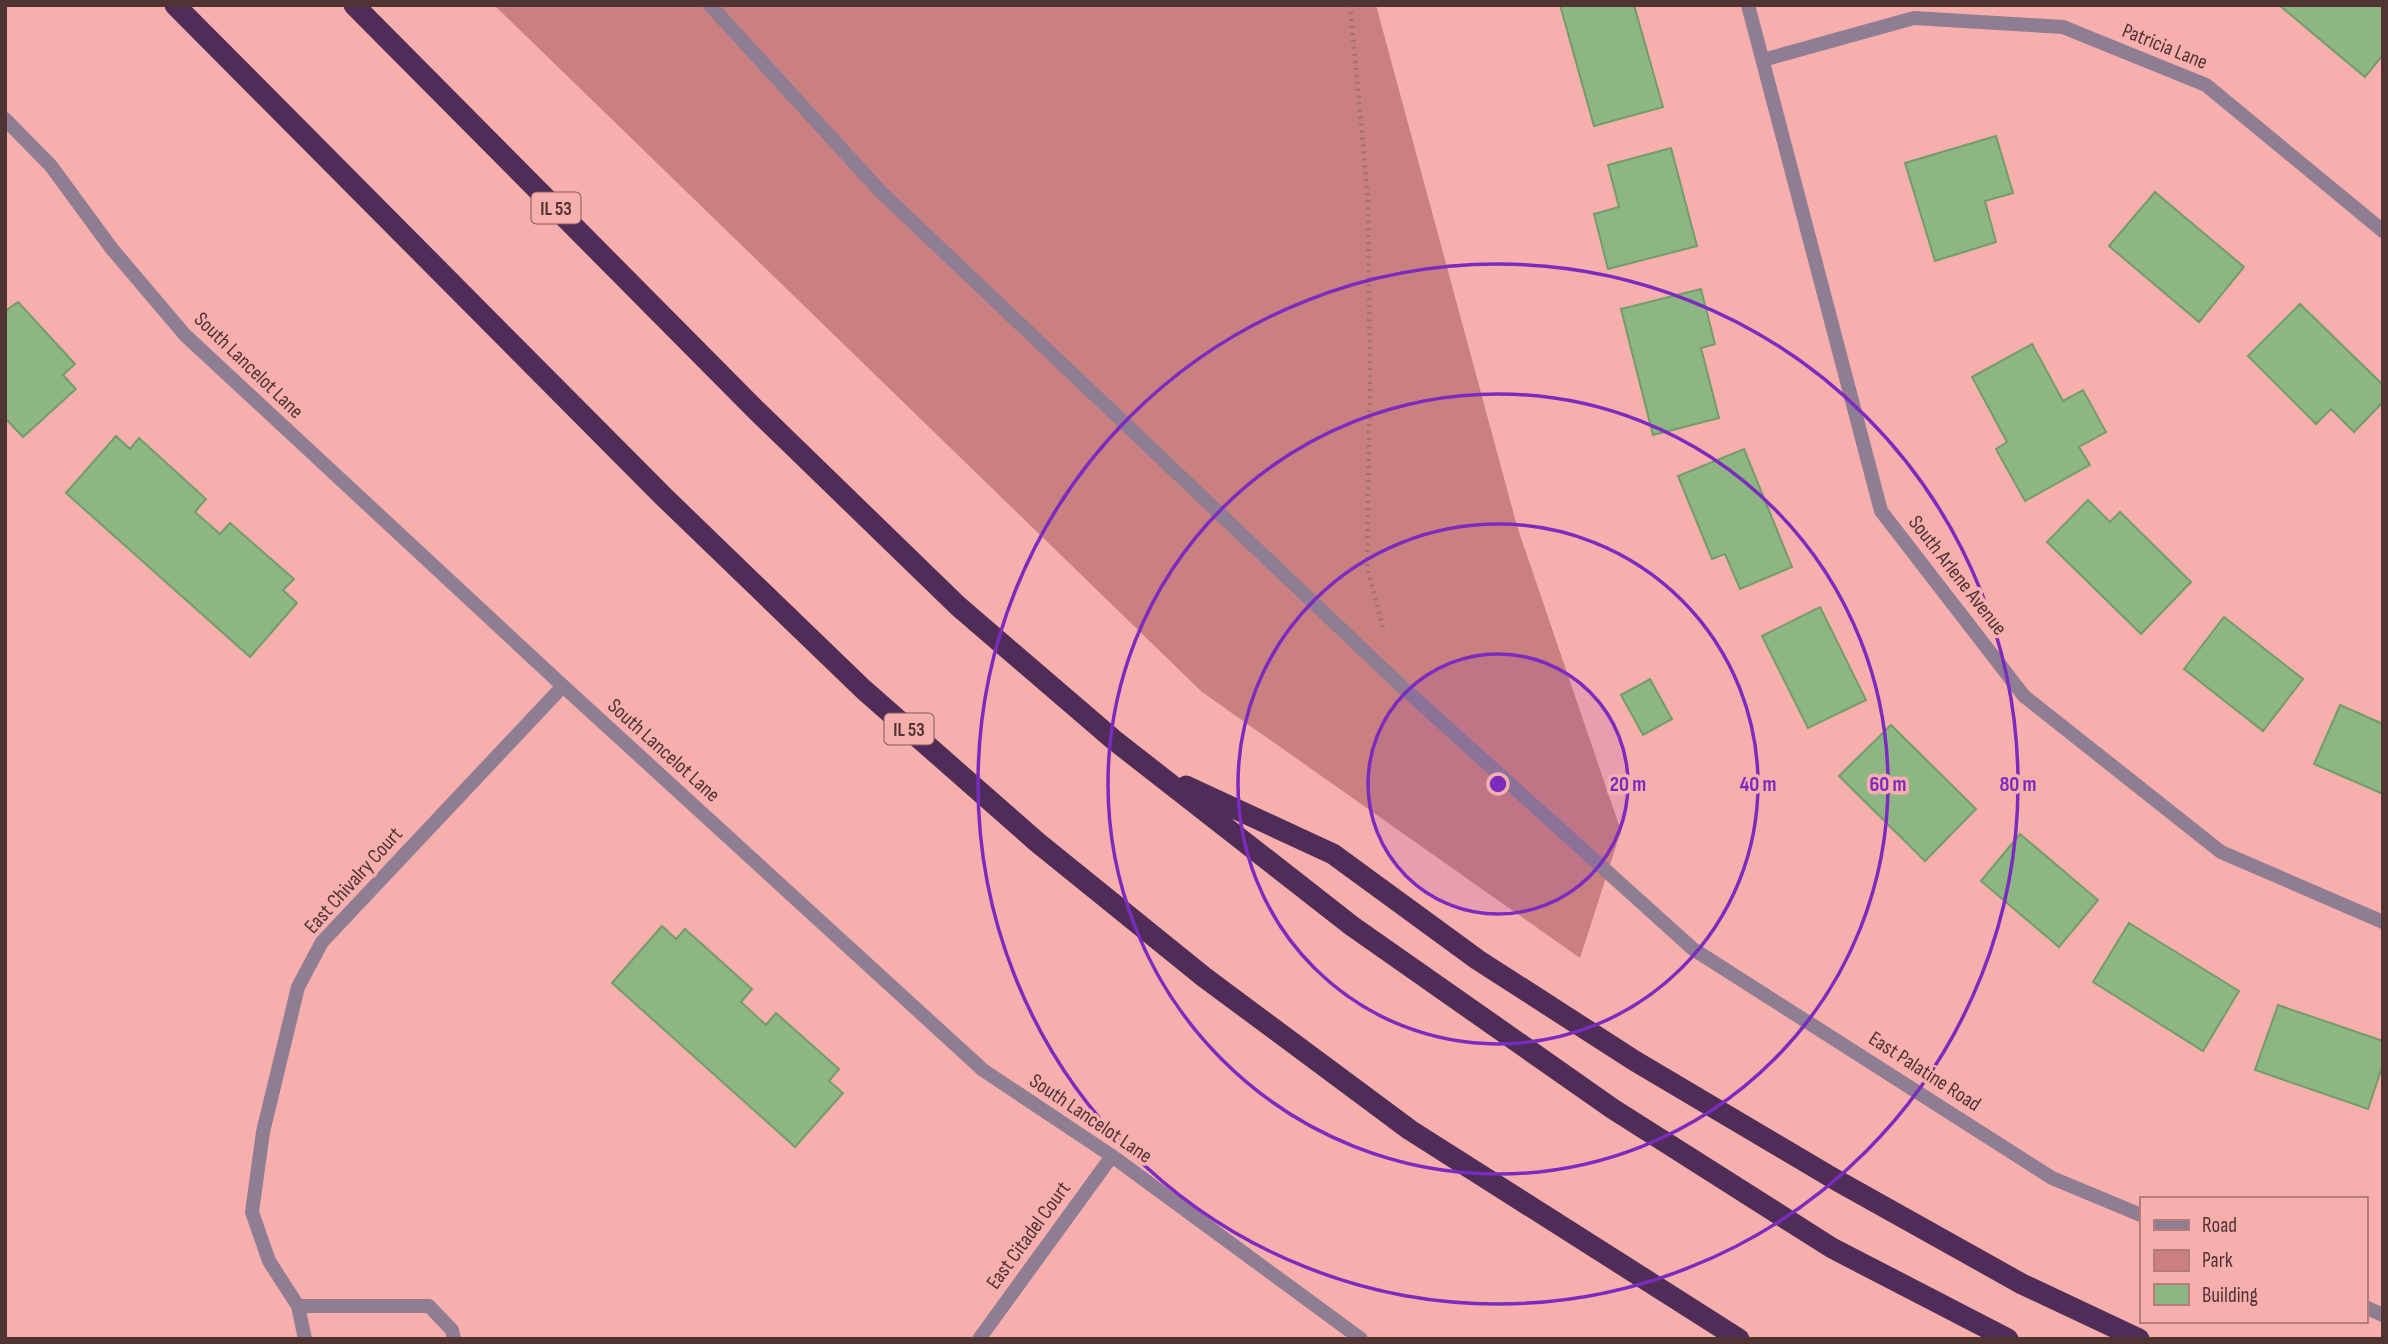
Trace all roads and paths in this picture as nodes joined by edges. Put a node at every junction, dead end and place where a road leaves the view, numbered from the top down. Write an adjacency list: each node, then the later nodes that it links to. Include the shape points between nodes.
1 (175, 5): 22 (highway, IL 53, via 664,497 863,689 1037,842 1204,977 1410,1130)
2 (354, 5): 11 (highway, IL 53, via 758,412 958,606)
3 (710, 5): 14 (street, East Palatine Road, via 880,191 1398,683 1693,949 2052,1178)
4 (1350, 5): 9 (path, via 1368,199 1367,567)
5 (1748, 5): 6 (street, South Arlene Avenue)
6 (1763, 60): 8 (street, Patricia Lane, via 1914,18 2063,27 2206,85); 12 (street, South Arlene Avenue, via 1881,511 2024,696 2221,852)
7 (5, 119): 10 (street, South Lancelot Lane, via 51,166 112,249 185,335)
8 (2381, 225)
9 (1385, 632)
10 (563, 686): 13 (street, South Lancelot Lane, via 983,1070); 15 (street, East Chivalry Court, via 322,942 298,987 263,1132 252,1212 269,1261)
11 (1153, 771): 23 (highway, IL 53, via 1352,926 1613,1110 1832,1248); 24 (highway, via 1333,854 1478,960 1635,1061 2022,1284)
12 (2383, 922)
13 (1112, 1156): 20 (street, East Citadel Court); 21 (street, South Lancelot Lane)
14 (2140, 1215)
15 (298, 1306): 18 (street, East Chivalry Court); 19 (street, via 429,1306 452,1330)
16 (2367, 1308): 17 (street)
17 (2383, 1315)
18 (305, 1339)
19 (454, 1339)
20 (979, 1339)
21 (1361, 1339)
22 (1739, 1339)
23 (2008, 1339)
24 (2138, 1339)

